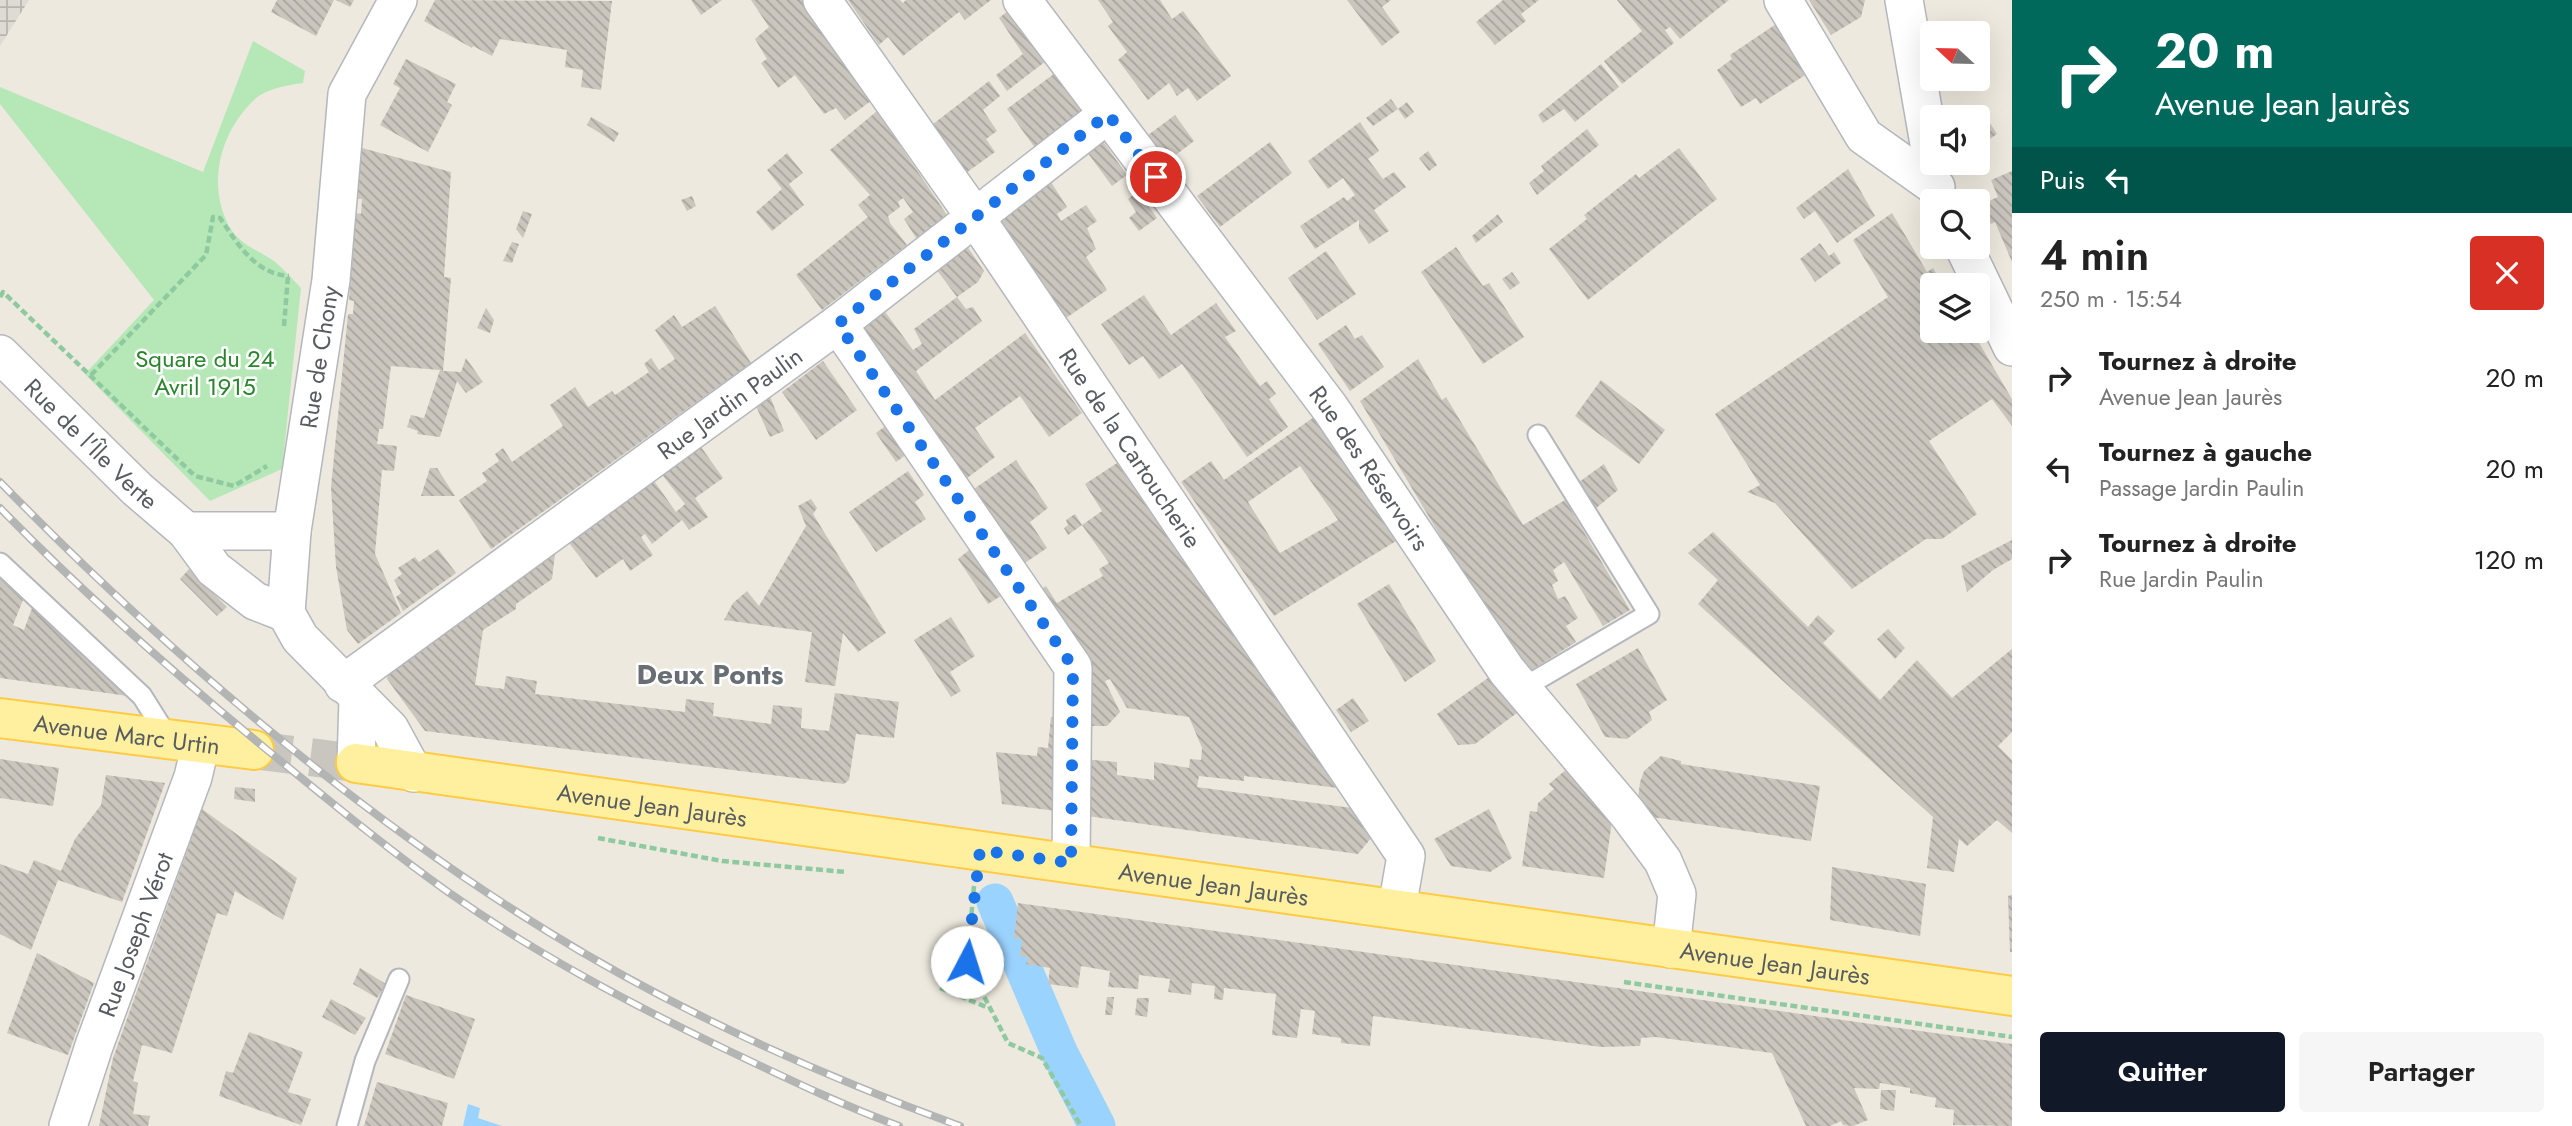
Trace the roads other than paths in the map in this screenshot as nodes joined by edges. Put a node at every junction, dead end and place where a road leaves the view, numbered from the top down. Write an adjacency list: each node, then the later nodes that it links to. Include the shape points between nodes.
1 (398, 0): 15 (street, Rue de Chony, via 347,94 331,280)
2 (822, 0): 8 (street, Rue de la Cartoucherie)
3 (1022, 0): 6 (street, Rue des Réservoirs)
4 (1783, 0): 7 (street, via 1864,135)
5 (1903, 0): 7 (street)
6 (1108, 114): 8 (street, Rue Jardin Paulin); 18 (street, Rue des Réservoirs, via 1330,408)
7 (1936, 178)
8 (975, 217): 10 (street, Rue Jardin Paulin); 26 (street, Rue de la Cartoucherie, via 1406,856)
9 (1970, 259): 11 (street)
10 (838, 324): 19 (street, Rue Jardin Paulin); 25 (street, via 1073,667)
11 (2012, 347)
12 (0, 354): 14 (street, Rue de l'Île Verte)
13 (1538, 435): 18 (lane, via 1648,614)
14 (186, 531): 15 (street); 17 (street, Rue de l'Île Verte, via 214,569 255,601)
15 (292, 531): 17 (street, Rue de Chony)
16 (0, 563): 21 (lane)
17 (286, 613): 19 (street, via 300,638)
18 (1521, 689): 27 (street, Rue des Réservoirs, via 1663,861 1677,894)
19 (350, 692): 23 (street); 24 (street, via 390,729)
20 (0, 718): 21 (main road, Avenue Marc Urtin)
21 (185, 741): 22 (main road, Avenue Marc Urtin); 30 (street, Rue Joseph Vérot, via 193,777)
22 (254, 750)
23 (356, 763): 24 (main road)
24 (414, 774): 25 (main road, Avenue Jean Jaurès)
25 (1071, 863): 26 (main road, Avenue Jean Jaurès)
26 (1396, 908): 27 (main road, Avenue Jean Jaurès)
27 (1671, 949): 29 (main road, Avenue Jean Jaurès)
28 (399, 979): 31 (lane, via 365,1060)
29 (2012, 996)
30 (68, 1126)
31 (347, 1126)

